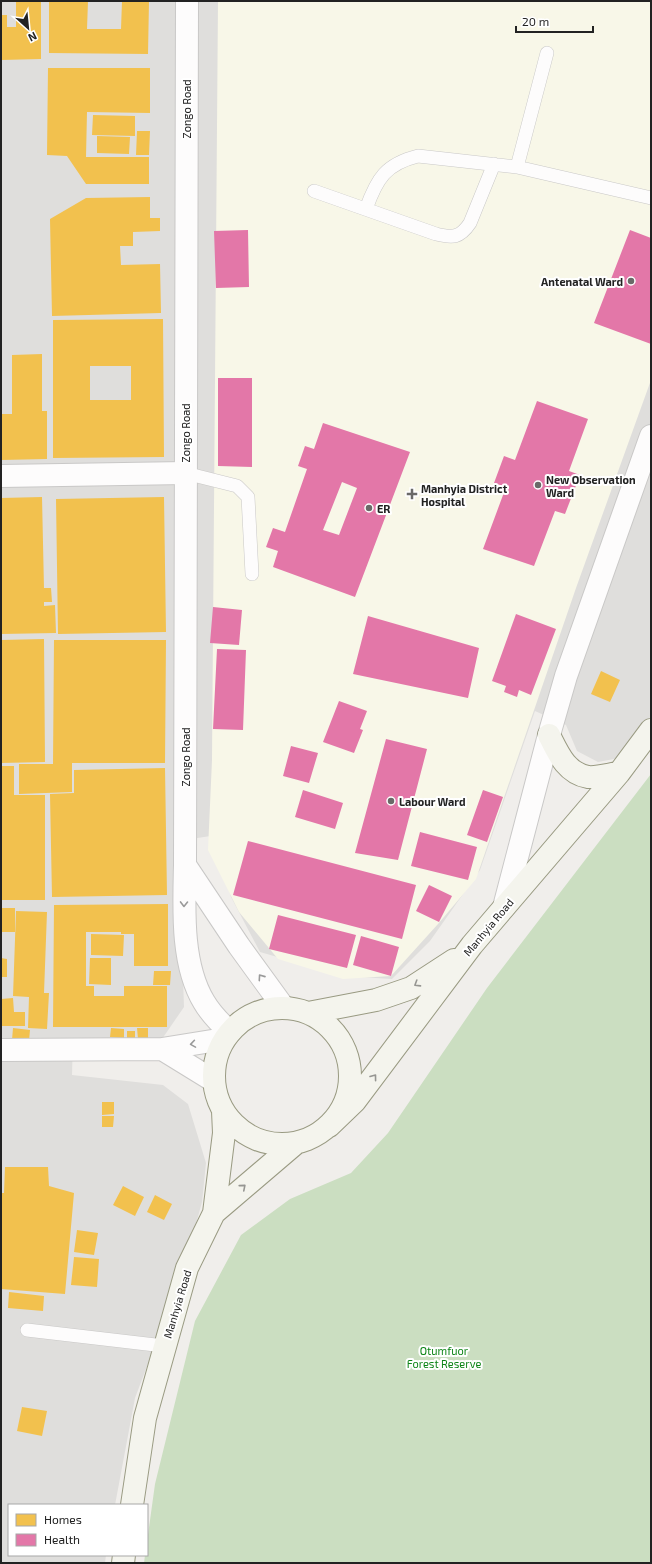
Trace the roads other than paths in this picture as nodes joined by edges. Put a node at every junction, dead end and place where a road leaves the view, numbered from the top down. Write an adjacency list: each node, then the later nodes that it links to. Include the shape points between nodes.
1 (187, 1): 9 (street, Zongo Road)
2 (546, 52): 4 (lane)
3 (494, 164): 4 (lane); 7 (lane, via 418,156 406,159 388,169 378,180); 7 (lane, via 470,223 466,230 457,236 436,234)
4 (517, 167): 6 (lane)
5 (314, 191): 7 (lane)
6 (651, 198)
7 (366, 209)
8 (651, 436): 13 (street, via 566,676)
9 (185, 473): 10 (street); 11 (lane, via 237,486 248,497); 15 (street, Zongo Road)
10 (1, 476)
11 (252, 574)
12 (651, 730): 14 (main road, Manhyia Road)
13 (549, 735): 14 (main road, via 561,759 571,770 589,777); 16 (street)
14 (619, 773): 16 (main road, Manhyia Road)
15 (185, 865): 18 (street, one-way to 15); 20 (street, Zongo Road, one-way to 20, via 184,909 188,955 194,980 203,1001)
16 (504, 907): 17 (main road, Manhyia Road)
17 (472, 945): 19 (main road, one-way to 19, via 411,988 376,1000); 25 (main road, Manhyia Road, one-way to 17, via 364,1090)
18 (284, 1008): 19 (main road); 20 (main road, via 264,1010 245,1018)
19 (308, 1012): 25 (main road, via 327,1025 341,1042 349,1063 350,1086 342,1108)
20 (227, 1036): 21 (street, one-way to 21); 23 (main road, via 218,1052 214,1066)
21 (162, 1049): 22 (street); 23 (street)
22 (1, 1050)
23 (214, 1081): 24 (main road)
24 (223, 1111): 26 (main road, via 237,1127 254,1139 275,1144); 27 (main road, via 224,1133)
25 (328, 1126): 26 (main road)
26 (296, 1143): 27 (main road, Manhyia Road, one-way to 26)
27 (214, 1212): 29 (main road, Manhyia Road, via 187,1268)
28 (27, 1330): 29 (lane)
29 (164, 1346): 30 (main road, Manhyia Road, via 145,1418)
30 (132, 1504)

